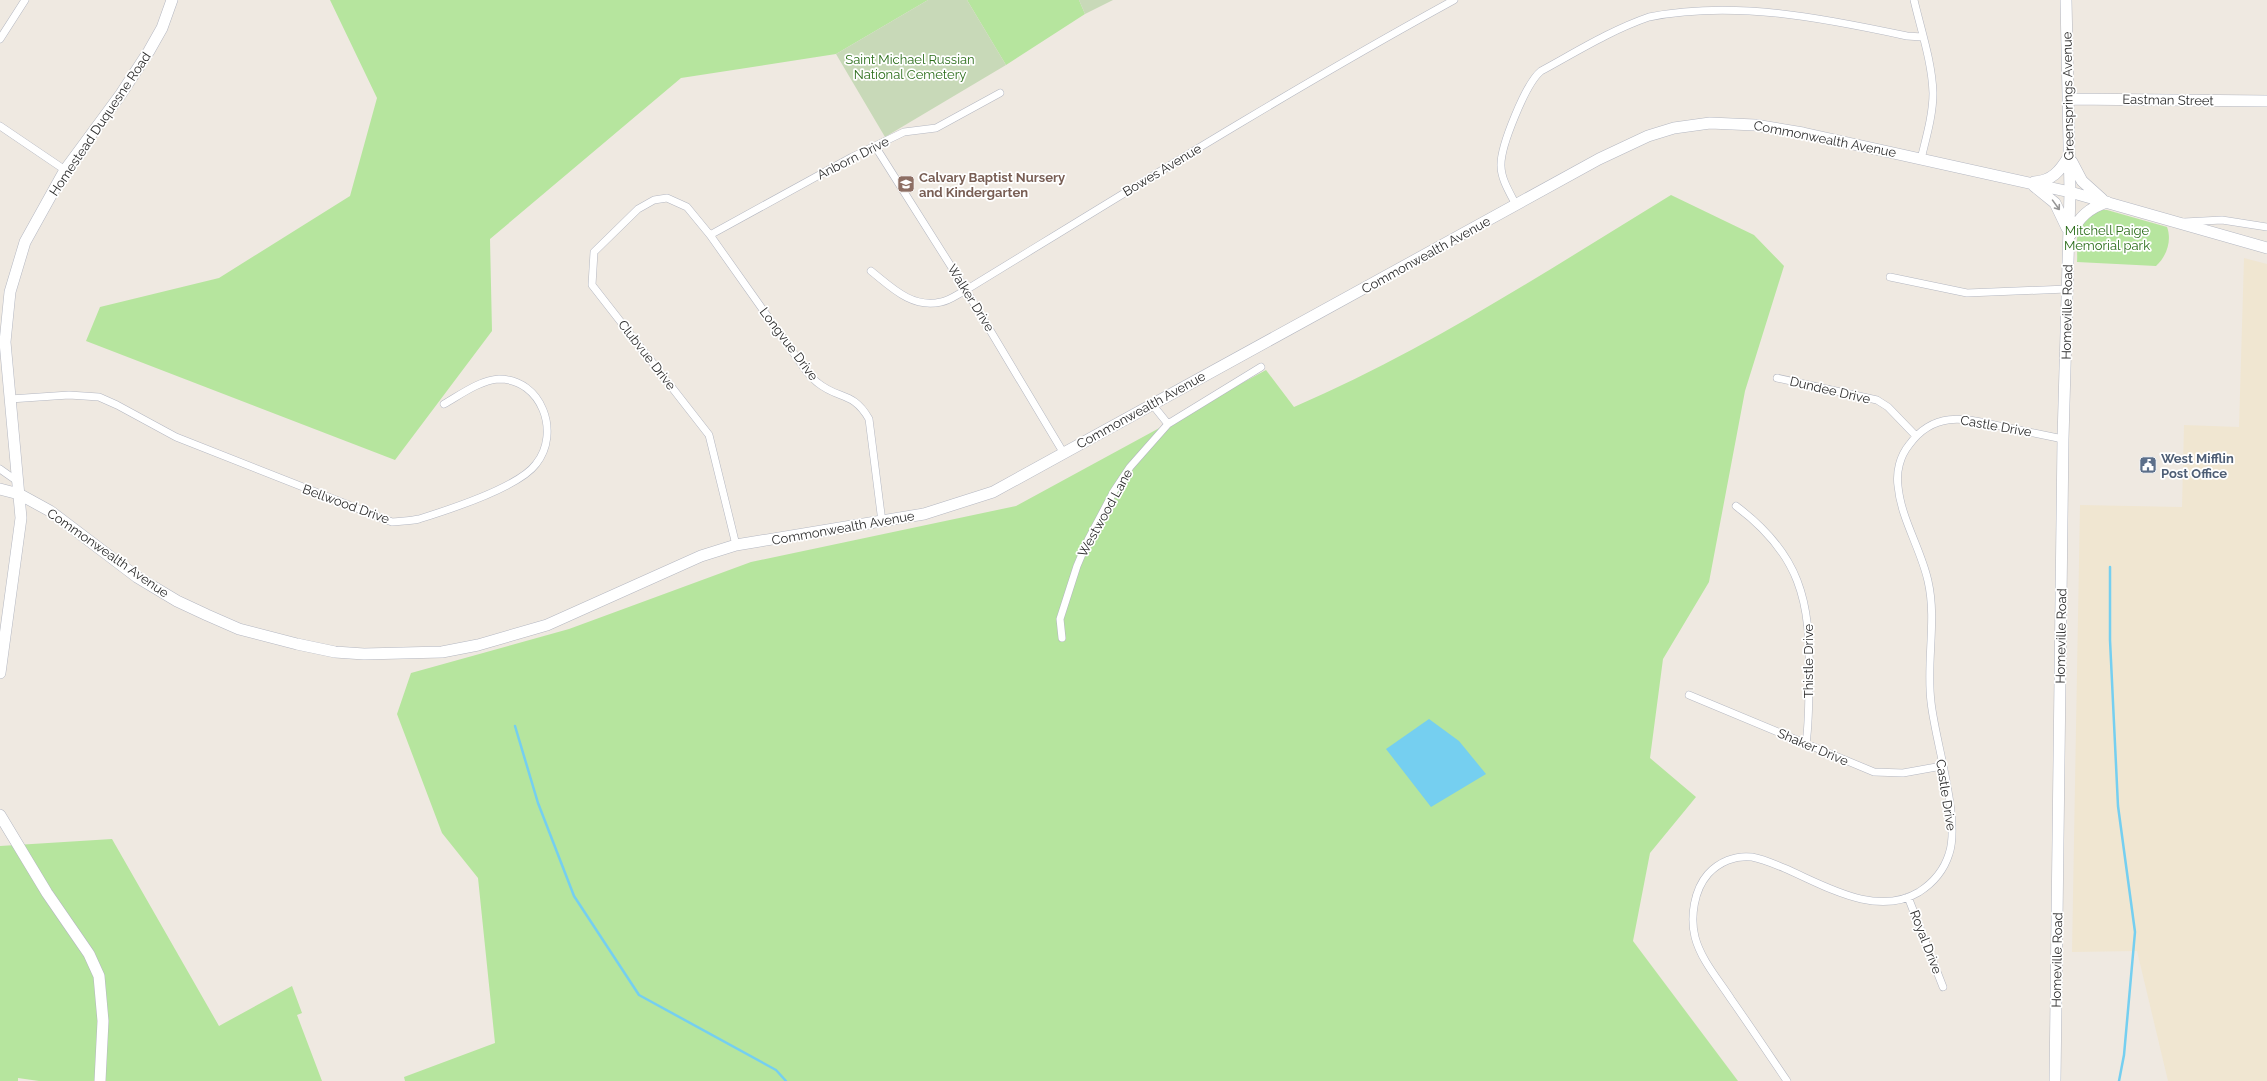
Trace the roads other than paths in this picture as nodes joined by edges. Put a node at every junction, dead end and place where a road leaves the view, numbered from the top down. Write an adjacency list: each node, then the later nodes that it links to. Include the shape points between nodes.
1 (25, 0): 7 (street)
2 (172, 0): 15 (street, Homestead Duquesne Road, via 162,28 149,51)
3 (1454, 0): 29 (street, Bowes Avenue, via 1227,130)
4 (1914, 0): 6 (street)
5 (2066, 0): 9 (street, Greensprings Avenue)
6 (1922, 37): 14 (street, via 1933,92); 20 (street, via 1756,5 1691,6 1630,24 1541,71 1531,82 1518,108 1501,160 1502,176)
7 (0, 39)
8 (1000, 93): 12 (street, Anborn Drive, via 936,128 904,132)
9 (2068, 99): 10 (street, Eastman Street); 13 (street, Greensprings Avenue)
10 (2267, 101)
11 (0, 126): 15 (street)
12 (875, 146): 23 (street, Anborn Drive); 29 (street, Walker Drive)
13 (2070, 156): 16 (street, via 2050,179); 17 (street, Greensprings Avenue); 19 (street, via 2082,182)
14 (1921, 159): 16 (street, Commonwealth Avenue); 20 (street, Commonwealth Avenue, via 1766,126 1735,123 1692,125 1666,130 1638,140)
15 (65, 170): 32 (street, Homestead Duquesne Road, via 25,242 10,292 5,342)
16 (2028, 183): 17 (street, Commonwealth Avenue); 24 (street, one-way to 24, via 2055,202)
17 (2070, 192): 19 (street, Commonwealth Avenue); 24 (street, Homeville Road)
18 (667, 198): 23 (street, Longvue Drive, via 687,206); 45 (street, Clubvue Drive, via 654,200 638,209 594,252 592,285 709,435)
19 (2108, 202): 21 (street, Commonwealth Avenue); 24 (street, via 2085,212)
20 (1516, 205): 34 (street, Commonwealth Avenue)
21 (2180, 223): 22 (street, via 2222,220); 25 (street, Commonwealth Avenue)
22 (2267, 227)
23 (710, 235): 44 (street, Longvue Drive, via 807,372 819,384 852,398 870,419)
24 (2069, 238): 28 (street, Homeville Road)
25 (2267, 248)
26 (871, 271): 29 (street, Bowes Avenue, via 904,298 920,302 941,302)
27 (1890, 278): 28 (street, via 1967,293)
28 (2067, 289): 37 (street, Homeville Road)
29 (966, 290): 38 (street, Walker Drive)
30 (1261, 367): 35 (street, Westwood Lane)
31 (1777, 378): 36 (street, Dundee Drive, via 1877,400 1893,412)
32 (10, 400): 33 (street, Bellwood Drive, via 69,395 99,398 176,437 392,522 418,519 489,493 525,476 542,457 546,443 546,417 542,405 522,385 499,379 485,382); 40 (street, Homestead Duquesne Road)
33 (444, 404)
34 (1152, 404): 35 (street); 38 (street, Commonwealth Avenue)
35 (1168, 424): 46 (street, Westwood Lane, via 1130,467 1088,540 1060,619)
36 (1916, 436): 37 (street, Castle Drive, via 1932,424 1961,418); 50 (street, Castle Drive, via 1902,455 1897,482 1929,584 1930,693)
37 (2063, 439): 56 (street, Homeville Road)
38 (1064, 452): 44 (street, Commonwealth Avenue, via 993,492 924,514)
39 (0, 468): 40 (street)
40 (17, 481): 42 (street, Homestead Duquesne Road)
41 (0, 489): 42 (street, Commonwealth Avenue)
42 (19, 494): 45 (street, Commonwealth Avenue, via 50,511 137,577 177,602 239,629 335,652 442,652 478,645 547,625 701,556); 47 (street, Homestead Duquesne Road, via 21,518)
43 (1736, 506): 49 (street, Thistle Drive, via 1775,541 1794,571 1802,593 1808,615 1810,638)
44 (882, 522): 45 (street, Commonwealth Avenue)
45 (736, 545)
46 (1062, 638)
47 (0, 673)
48 (1689, 695): 49 (street, Shaker Drive)
49 (1806, 744): 50 (street, Shaker Drive, via 1882,773 1903,774)
50 (1942, 766): 52 (street, Castle Drive, via 1952,820 1951,850 1938,875 1923,889)
51 (0, 815): 54 (street, via 47,893 89,954 98,976 103,1021)
52 (1908, 897): 53 (street, Royal Drive); 55 (street, Castle Drive, via 1889,902 1862,900 1753,857 1726,861 1704,879 1697,895 1693,915 1697,944 1706,962)
53 (1943, 987)
54 (100, 1081)
55 (1787, 1081)
56 (2054, 1081)

